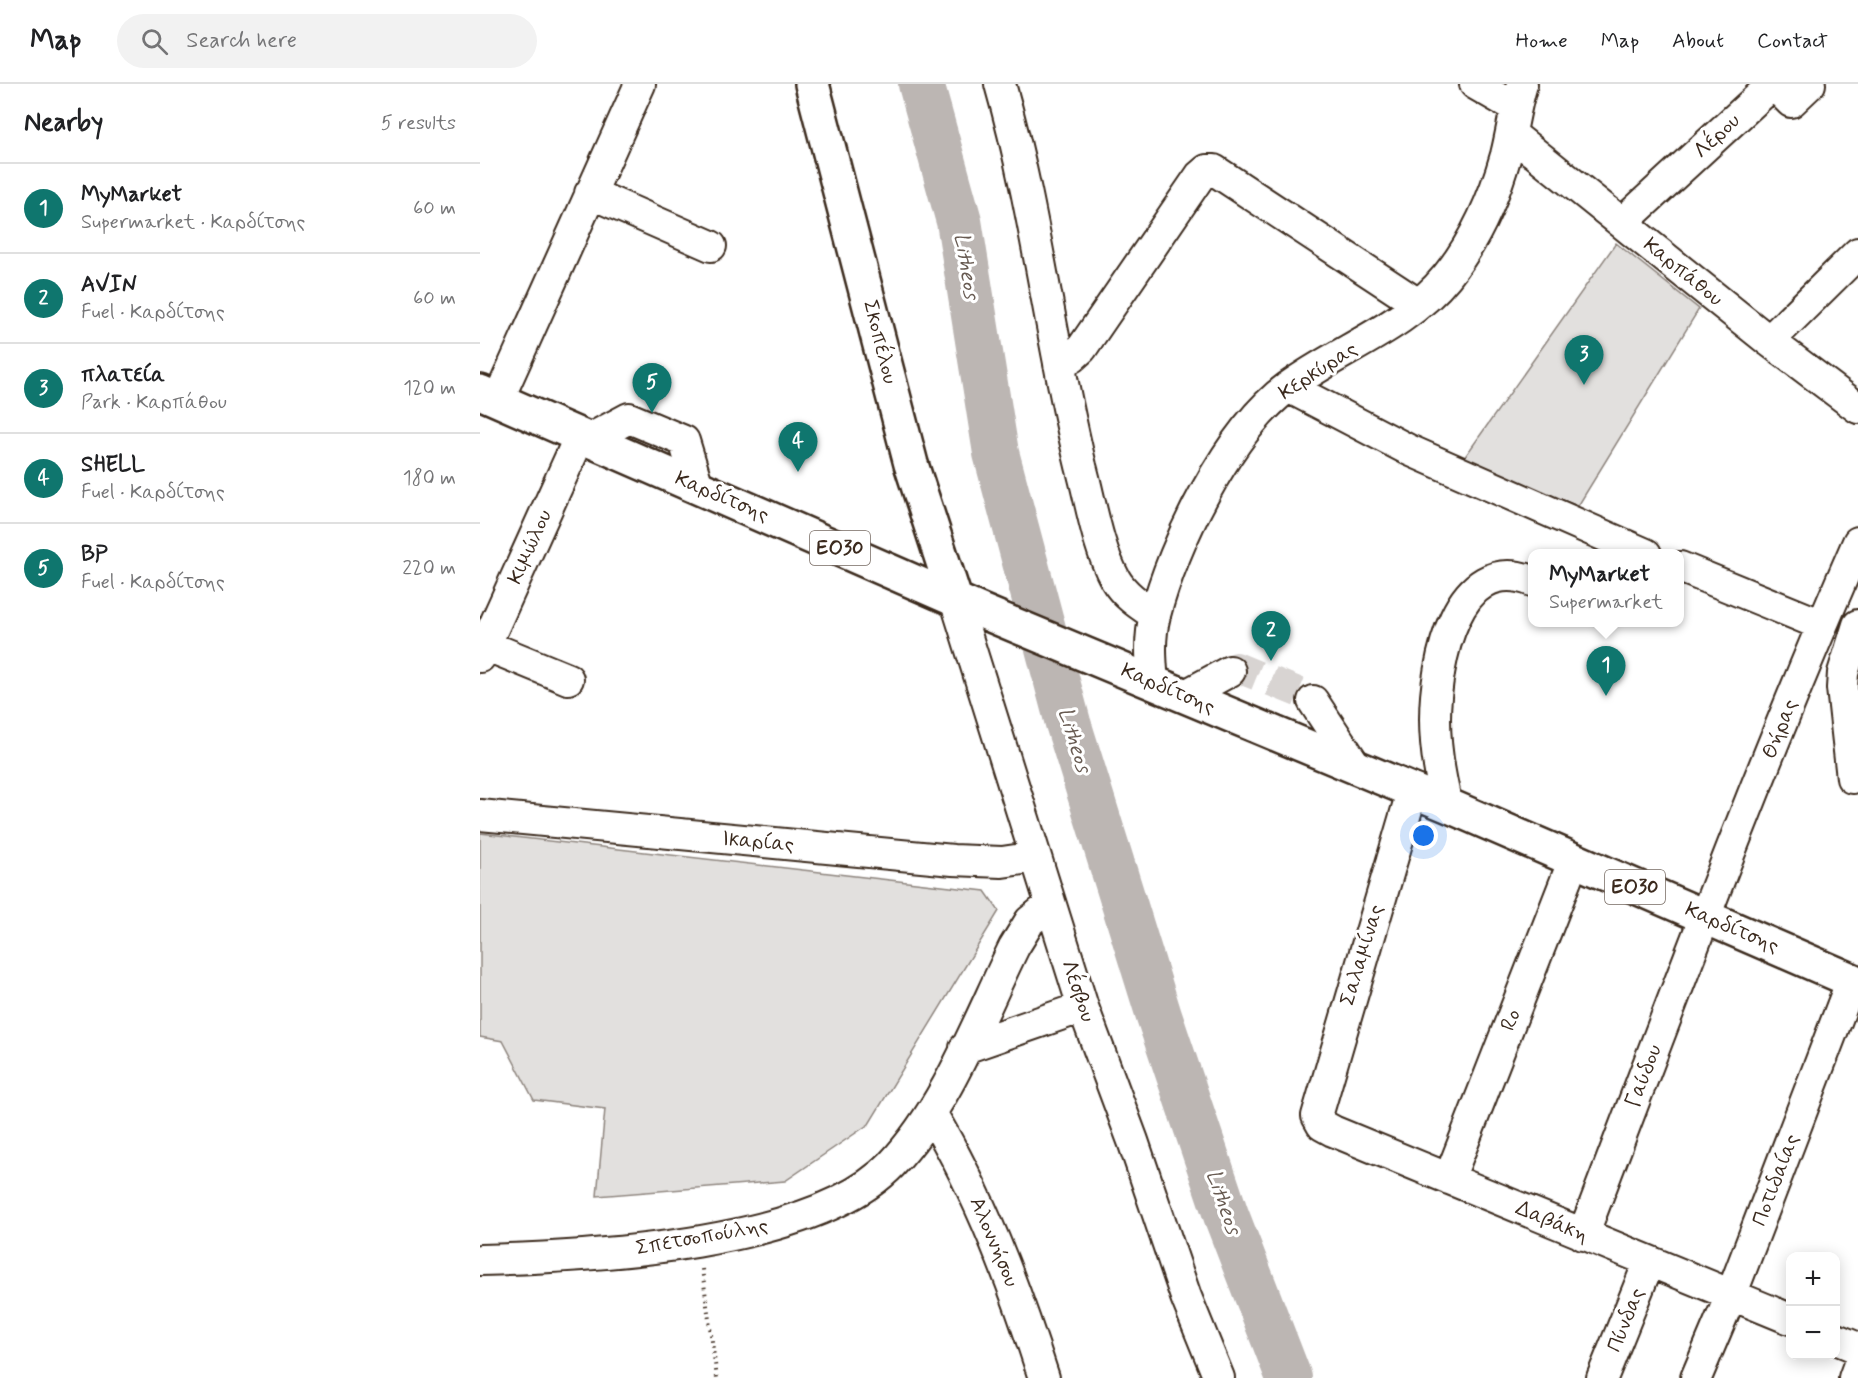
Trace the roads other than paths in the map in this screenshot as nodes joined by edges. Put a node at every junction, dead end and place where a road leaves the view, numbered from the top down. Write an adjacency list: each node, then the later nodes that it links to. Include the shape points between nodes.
1 (640, 84): 7 (street)
2 (812, 84): 22 (main road, Σκοπέλου, via 911,464)
3 (1000, 84): 13 (street, via 1038,240)
4 (1475, 84): 6 (street, Καρπάθου)
5 (1810, 84): 8 (street, Λέρου, via 1791,102 1773,84)
6 (1516, 108): 8 (street, Καρπάθου); 11 (street, Κερκύρας, via 1497,181 1475,234 1447,276)
7 (590, 193): 9 (street); 15 (street)
8 (1622, 223): 12 (street, Καρπάθου)
9 (711, 246)
10 (1858, 253): 12 (street)
11 (1418, 304): 13 (street, via 1214,170 1207,170 1082,348); 14 (street, Κερκύρας, via 1396,322)
12 (1769, 341): 16 (street, Καρπάθου)
13 (1059, 364): 23 (street, via 1108,560 1122,589)
14 (1288, 387): 19 (street, via 1408,450); 23 (street, Κερκύρας, via 1256,417 1224,461 1184,539)
15 (489, 396): 17 (main road, Καρδίτσης / ΕΟ30)
16 (1858, 408)
17 (584, 438): 22 (main road, Καρδίτσης / ΕΟ30); 26 (street, Κιμώλου)
18 (1858, 542): 24 (street, Θήρας)
19 (1629, 549)
20 (1684, 569): 24 (street)
21 (1528, 579): 35 (street, via 1502,575 1486,581 1461,604 1453,625 1438,680 1435,717)
22 (968, 605): 29 (main road, Καρδίτσης / ΕΟ30); 37 (street, Λέσβου)
23 (1155, 615): 29 (street, Κερκύρας, via 1151,642)
24 (1822, 625): 40 (street, Θήρας)
25 (1858, 625): 33 (street, via 1842,688)
26 (483, 651): 28 (street)
27 (1230, 671): 30 (street)
28 (568, 679)
29 (1153, 683): 30 (main road, Καρδίτσης / ΕΟ30)
30 (1184, 696): 32 (main road, Καρδίτσης / ΕΟ30)
31 (1313, 701): 32 (street)
32 (1357, 768): 34 (main road, Καρδίτσης / ΕΟ30)
33 (1851, 777)
34 (1412, 792): 35 (main road, Καρδίτσης / ΕΟ30); 45 (street, Σαλαμίνας, via 1334,1052)
35 (1447, 805): 38 (main road, Καρδίτσης / ΕΟ30)
36 (480, 815): 37 (street, Ικαρίας, via 953,860 1002,862)
37 (1036, 857): 39 (street, Λέσβου)
38 (1574, 861): 40 (main road, Καρδίτσης / ΕΟ30); 46 (street, Ro)
39 (1050, 905): 42 (street, Λέσβου); 43 (street, Σπετσοπούλης, via 1030,921 1014,947)
40 (1704, 916): 41 (main road, Καρδίτσης / ΕΟ30); 47 (street, Γαύδου)
41 (1855, 982): 50 (street, Ποτιδαίας)
42 (1083, 1007): 43 (street); 56 (street, Λέσβου, via 1186,1297)
43 (965, 1048): 44 (street, Σπετσοπούλης)
44 (931, 1113): 48 (street, Σπετσοπούλης, via 891,1165 865,1185 795,1218 740,1234 642,1249); 55 (street, Αλοννήσου, via 976,1200 1015,1292)
45 (1318, 1119): 46 (street, Δαβάκη, via 1325,1127)
46 (1449, 1179): 47 (street, Δαβάκη)
47 (1583, 1235): 49 (street, Δαβάκη)
48 (480, 1260)
49 (1649, 1262): 50 (street, Δαβάκη); 57 (street, Πύνδας)
50 (1732, 1293): 51 (street, Δαβάκη); 58 (street, Ποτιδαίας)
51 (1786, 1317)
52 (1840, 1341): 53 (street)
53 (1858, 1348)
54 (1858, 1367): 59 (street)
55 (1044, 1378)
56 (1219, 1378)
57 (1602, 1378)
58 (1696, 1378)
59 (1854, 1378)

